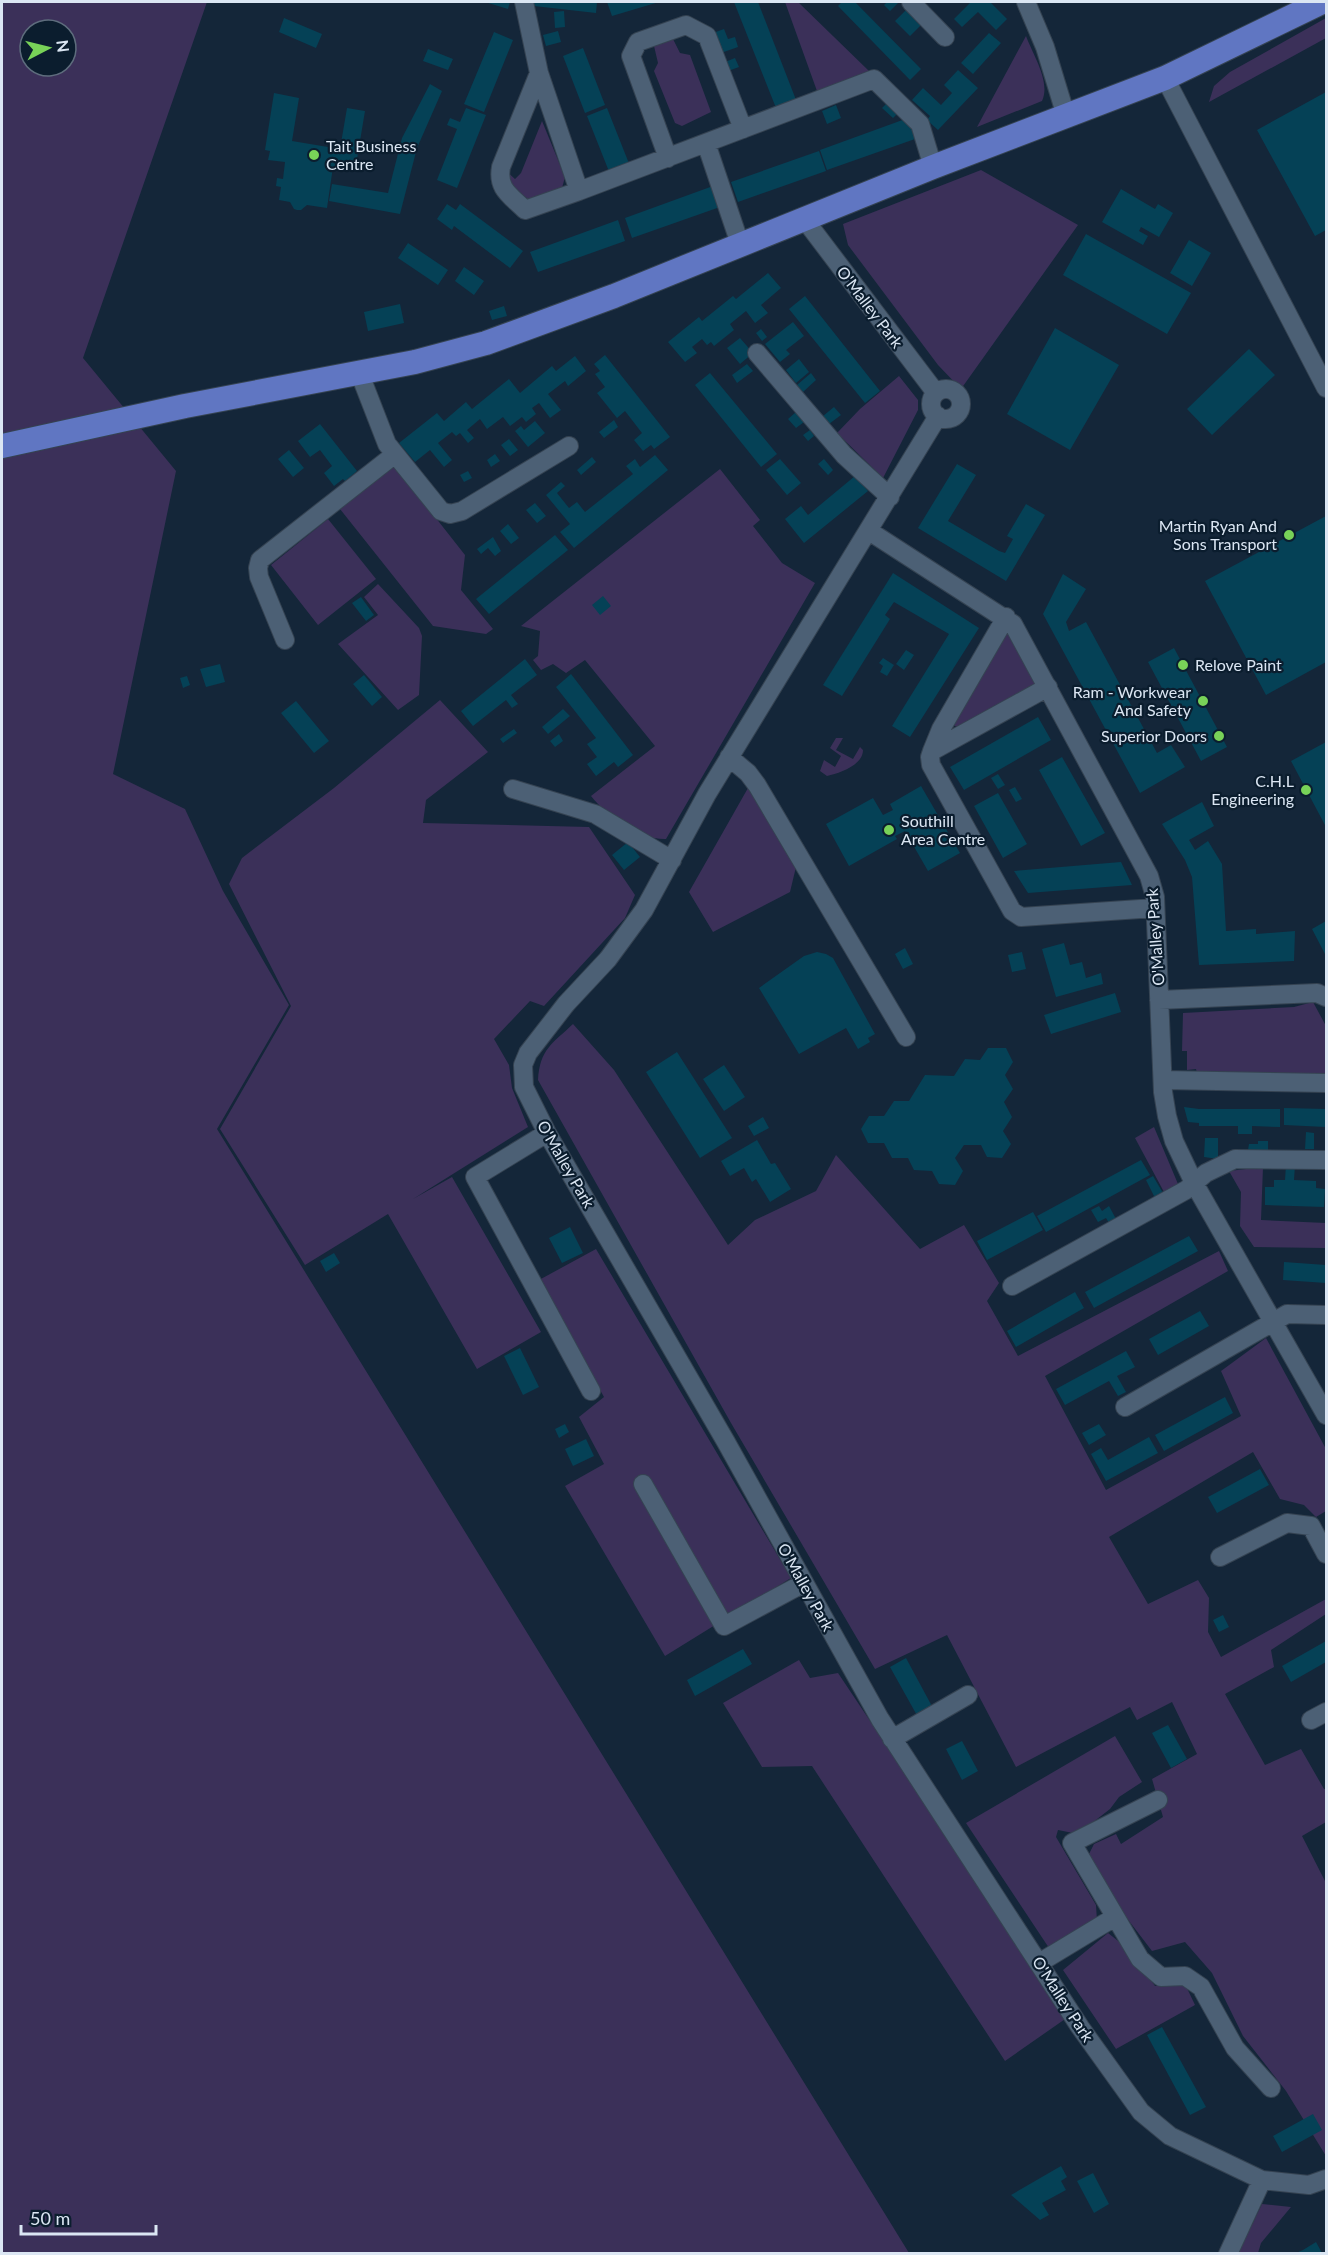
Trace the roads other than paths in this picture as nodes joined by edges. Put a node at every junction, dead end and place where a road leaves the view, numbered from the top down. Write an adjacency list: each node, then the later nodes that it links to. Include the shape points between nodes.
1 (524, 2): 6 (street)
2 (911, 2): 5 (street)
3 (1026, 2): 8 (street, via 1045,47)
4 (1322, 2): 7 (main road)
5 (945, 37)
6 (539, 73): 13 (street); 13 (street, via 499,180 525,210)
7 (1165, 78): 8 (main road); 18 (street)
8 (1066, 116): 12 (main road)
9 (743, 129): 10 (street); 11 (street, via 707,36 686,25 638,42 631,56); 12 (street, via 874,79 920,124)
10 (706, 143): 11 (street); 15 (street)
11 (668, 158): 13 (street)
12 (933, 167): 14 (main road)
13 (579, 191)
14 (805, 220): 15 (main road); 19 (street, O'Malley Park)
15 (740, 244): 17 (main road, via 486,343)
16 (757, 353): 24 (street, via 844,455)
17 (359, 372): 21 (main road); 23 (street)
18 (1326, 388)
19 (936, 393): 20 (street, via 932,405); 20 (street, via 954,391 961,399 954,417)
20 (938, 416): 24 (street, O'Malley Park)
21 (2, 446)
22 (569, 446): 23 (street, via 462,511 450,514 441,511)
23 (394, 455): 27 (street, via 260,560 259,577)
24 (890, 497): 25 (street, O'Malley Park)
25 (869, 531): 26 (street, O'Malley Park); 30 (street, O'Malley Park)
26 (1006, 617): 28 (street, O'Malley Park, via 1021,635); 29 (street)
27 (285, 640)
28 (1048, 687): 29 (street); 33 (street, O'Malley Park, via 1149,876)
29 (932, 751): 33 (street, via 931,765 1016,915)
30 (729, 757): 32 (street, O'Malley Park); 36 (street, via 757,785)
31 (513, 789): 32 (street, via 595,814)
32 (672, 860): 39 (street, O'Malley Park, via 644,910 608,959 528,1053 523,1065 524,1087)
33 (1155, 908): 35 (street, O'Malley Park)
34 (1326, 997): 35 (street, via 1317,993)
35 (1159, 1000): 37 (street, O'Malley Park)
36 (906, 1037)
37 (1163, 1080): 38 (street); 41 (street, O'Malley Park, via 1174,1141)
38 (1326, 1083)
39 (547, 1133): 45 (street, via 475,1177); 51 (street, O'Malley Park)
40 (1326, 1160): 41 (street, via 1235,1159 1206,1173)
41 (1194, 1184): 42 (street); 44 (street, O'Malley Park)
42 (1012, 1286)
43 (1326, 1315): 44 (street, via 1287,1314)
44 (1274, 1322): 46 (street); 47 (street, O'Malley Park)
45 (591, 1391)
46 (1125, 1407)
47 (1326, 1415)
48 (644, 1484): 51 (street, via 724,1626)
49 (1326, 1554): 50 (street, via 1311,1526 1287,1524)
50 (1220, 1557)
51 (804, 1583): 53 (street, O'Malley Park)
52 (968, 1695): 53 (street)
53 (892, 1739): 56 (street, O'Malley Park)
54 (1158, 1800): 55 (street, via 1072,1843)
55 (1115, 1917): 56 (street); 57 (street, via 1140,1959 1161,1977 1185,1976 1201,1987 1235,2048)
56 (1039, 1964): 59 (street, O'Malley Park, via 1086,2036 1155,2126)
57 (1271, 2088)
58 (1326, 2179): 59 (street, O'Malley Park, via 1310,2185)
59 (1262, 2180): 60 (street)
60 (1228, 2253)

